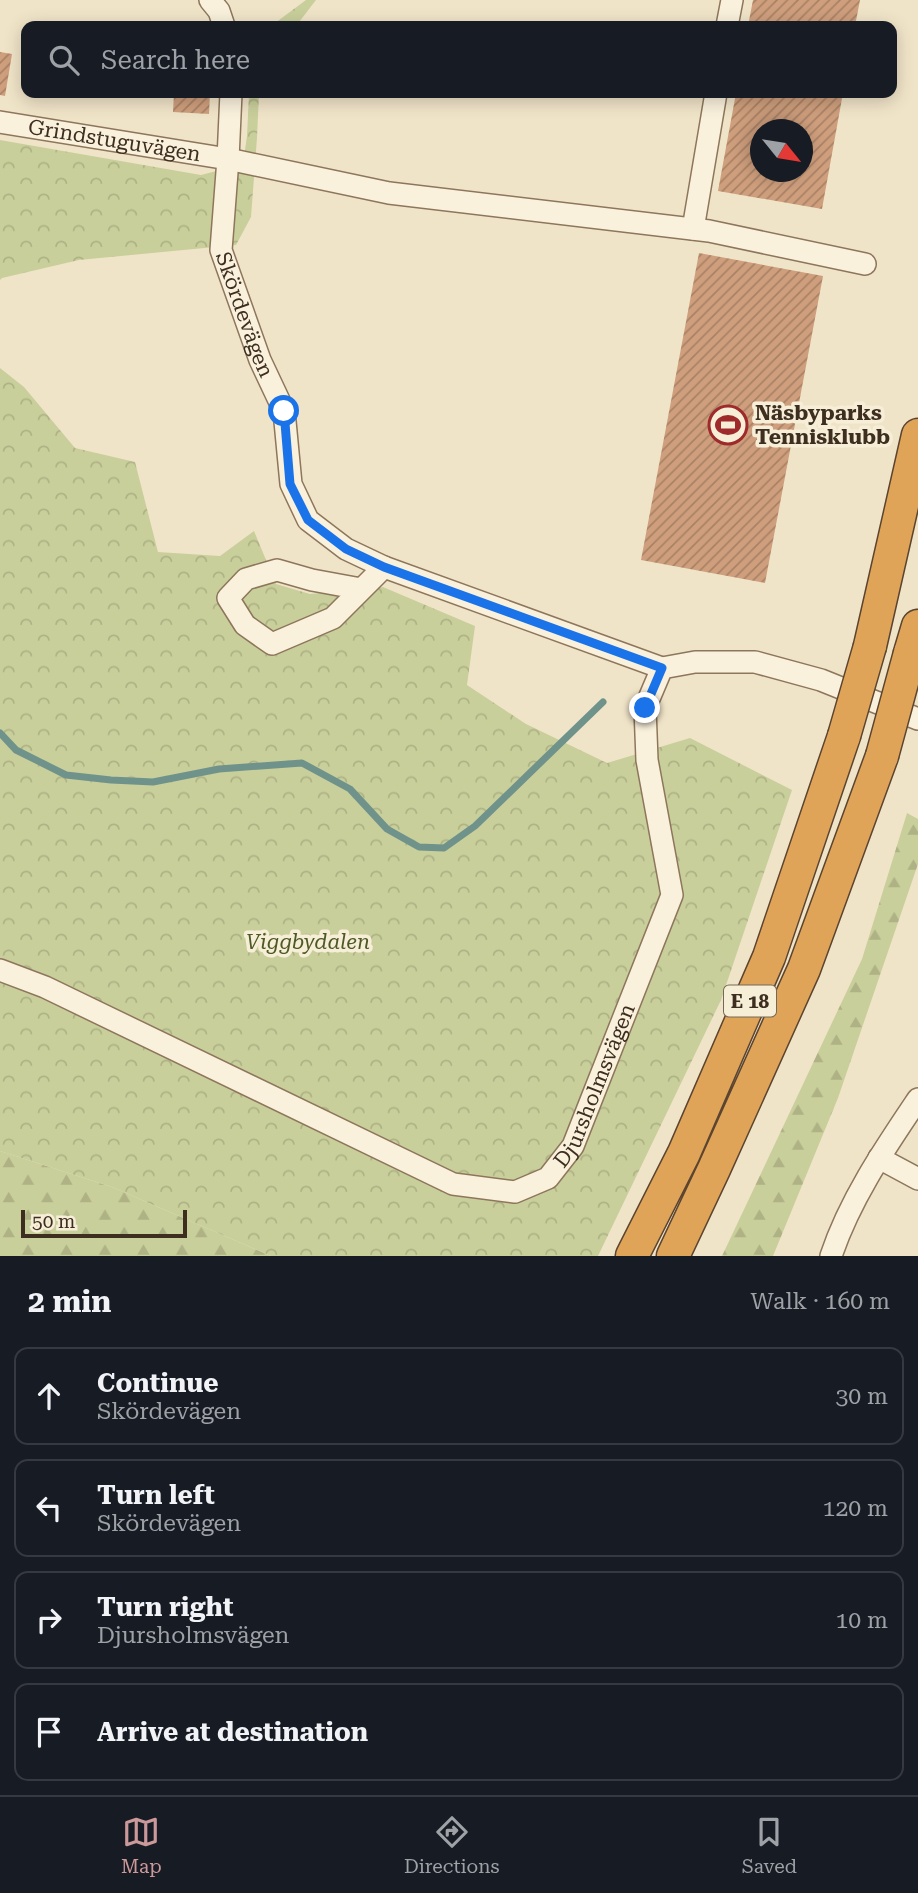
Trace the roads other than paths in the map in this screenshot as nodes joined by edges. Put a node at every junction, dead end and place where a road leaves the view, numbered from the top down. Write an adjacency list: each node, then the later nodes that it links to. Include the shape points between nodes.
1 (210, 0): 3 (street)
2 (732, 0): 4 (street)
3 (222, 21)
4 (728, 21)
5 (231, 98): 8 (street, Skördevägen)
6 (715, 98): 9 (street)
7 (0, 122): 8 (street, Grindstuguvägen)
8 (228, 159): 9 (street, Grindstuguvägen, via 389,193); 12 (street, Skördevägen, via 221,250 260,360 284,411 290,484 308,520 346,549)
9 (693, 229): 10 (street, Grindstuguvägen)
10 (865, 264)
11 (918, 435): 21 (highway, E 18, bridge, via 870,646 769,957 684,1153)
12 (384, 567): 13 (street); 15 (street, Skördevägen)
13 (361, 589): 13 (street, via 277,570 246,579 228,598 245,625 272,644 333,618)
14 (915, 639): 22 (highway, E 18, bridge, via 882,756 804,968)
15 (662, 668): 16 (street, via 695,662 755,662 821,680); 17 (street, Djursholmsvägen, via 645,708 647,760 671,895 573,1146 548,1178 515,1192 453,1184 46,987)
16 (918, 719)
17 (0, 970)
18 (918, 1099): 19 (street)
19 (879, 1158): 20 (street); 23 (street)
20 (918, 1180)
21 (632, 1256)
22 (673, 1256)
23 (831, 1256)

